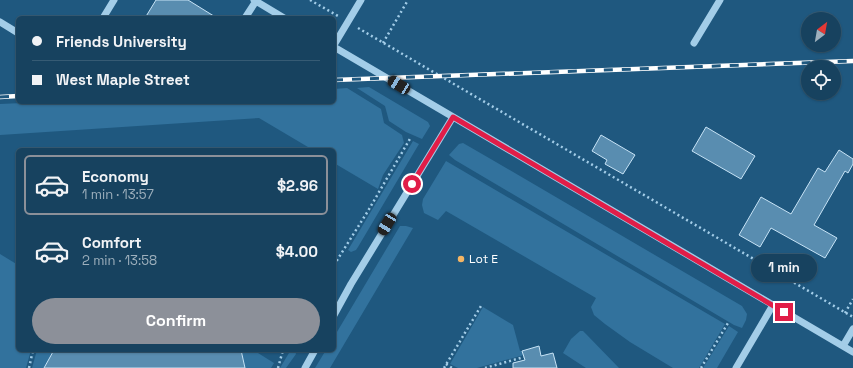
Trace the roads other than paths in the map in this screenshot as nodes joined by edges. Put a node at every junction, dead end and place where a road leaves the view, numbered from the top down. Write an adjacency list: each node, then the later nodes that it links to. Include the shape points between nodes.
1 (114, 0): 5 (street)
2 (361, 0): 10 (street)
3 (720, 0): 11 (street)
4 (255, 1): 6 (street); 7 (street)
5 (104, 16)
6 (246, 16)
7 (281, 16)
8 (0, 22): 9 (street)
9 (16, 32)
10 (336, 43)
11 (694, 43)
12 (336, 47): 13 (street)
13 (453, 117): 14 (street); 15 (street)
14 (772, 305): 17 (street); 21 (street)
15 (336, 311)
16 (853, 329): 17 (street)
17 (843, 346): 19 (street)
18 (314, 352): 20 (street)
19 (853, 352)
20 (305, 368)
21 (736, 368)

